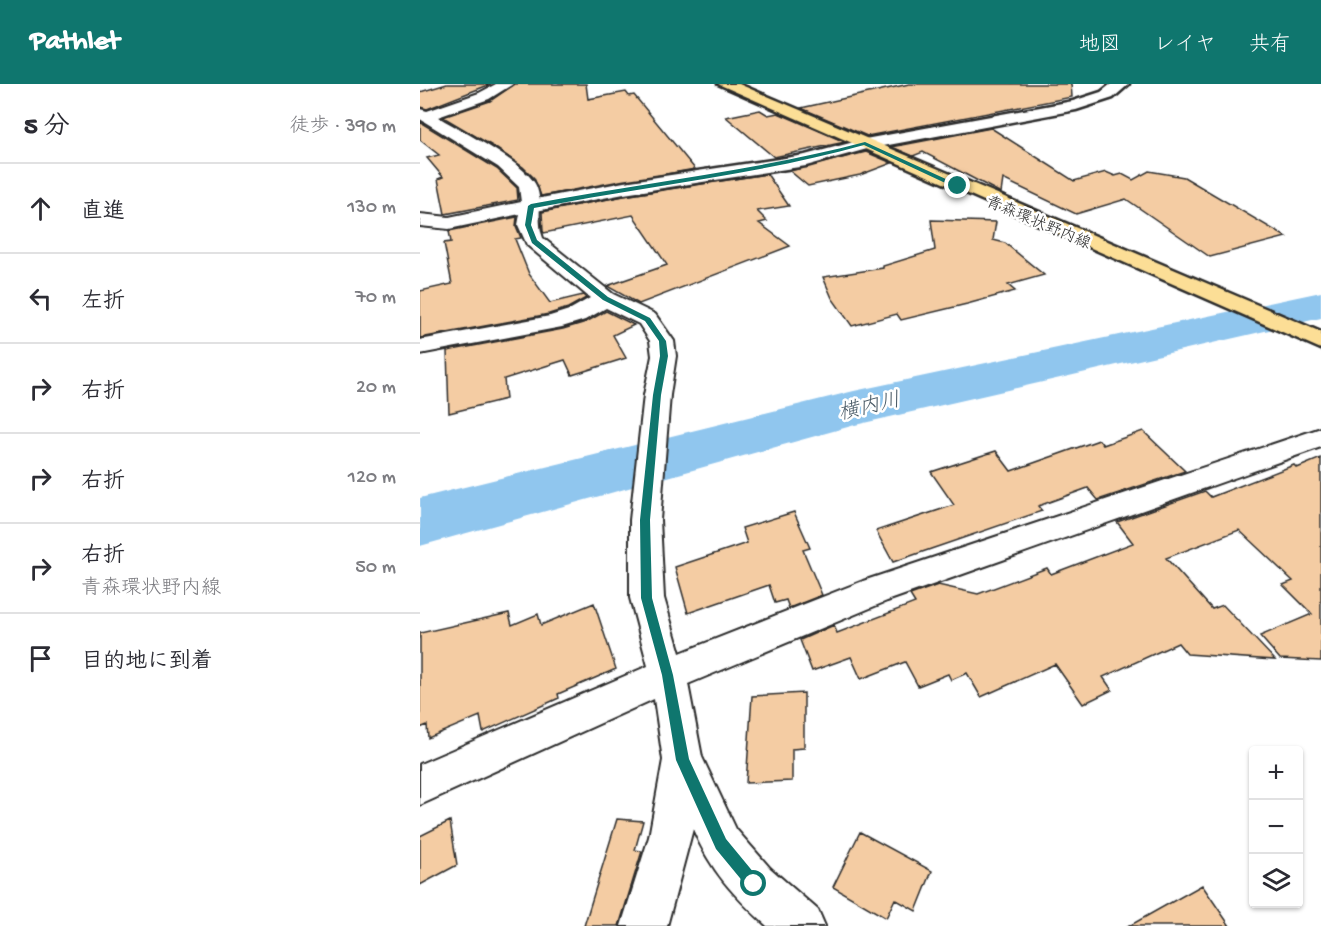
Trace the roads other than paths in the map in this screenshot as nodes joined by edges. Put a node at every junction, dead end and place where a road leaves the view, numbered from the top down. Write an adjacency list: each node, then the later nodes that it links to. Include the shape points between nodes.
1 (506, 84): 4 (street, via 484,96)
2 (726, 84): 5 (main road, 青森環状野内線)
3 (1121, 84): 5 (street, via 1095,101)
4 (424, 115): 6 (street, via 504,164 528,186)
5 (865, 144): 6 (street, via 806,160); 9 (main road, 青森環状野内線)
6 (531, 206): 7 (street, via 448,223); 8 (street, via 528,225 534,241)
7 (420, 220)
8 (605, 298): 10 (street, via 577,315 554,322); 12 (street, via 648,319 662,341 664,356 645,520 647,598)
9 (1321, 341)
10 (420, 347)
11 (1321, 437): 12 (street, via 875,591)
12 (668, 675): 13 (street); 14 (street)
13 (683, 760): 15 (street, via 670,837); 16 (street, via 721,844 754,884)
14 (420, 785)
15 (645, 926)
16 (802, 926)

